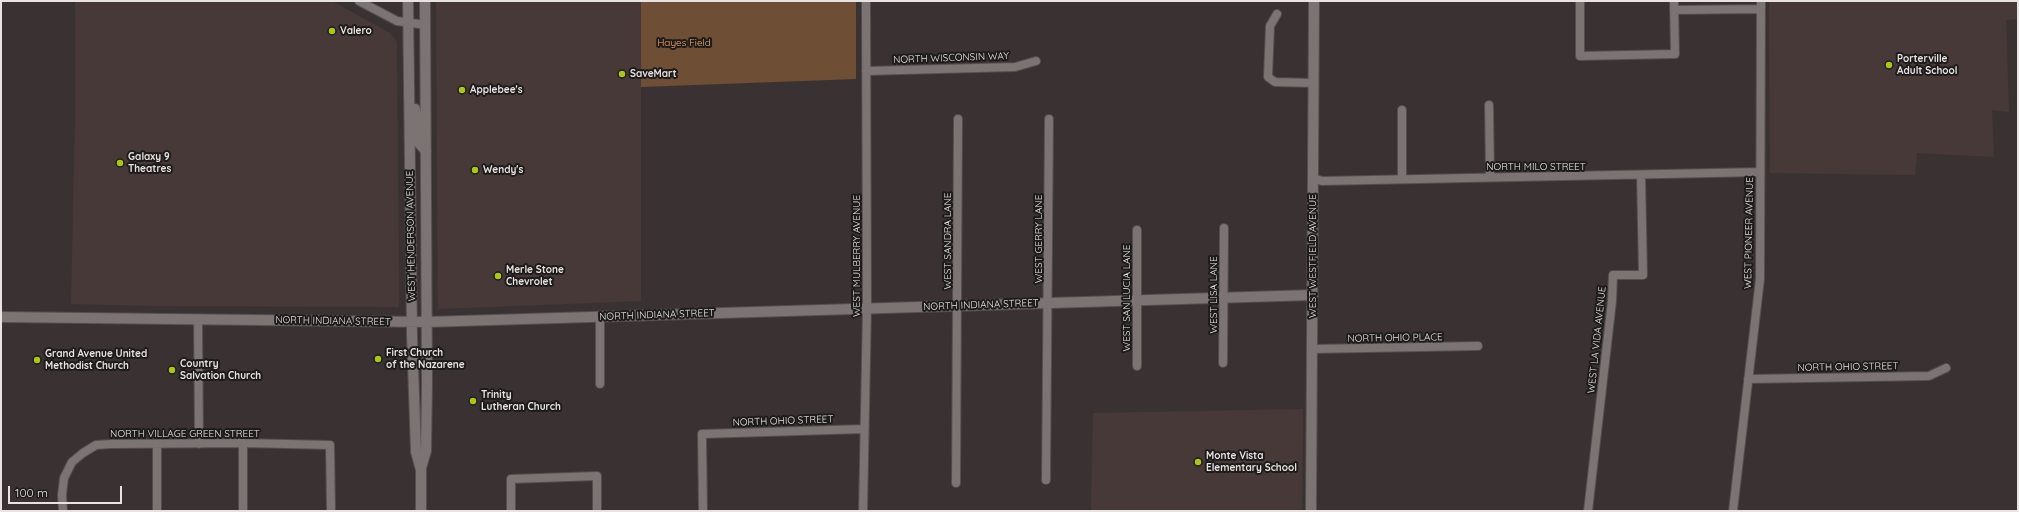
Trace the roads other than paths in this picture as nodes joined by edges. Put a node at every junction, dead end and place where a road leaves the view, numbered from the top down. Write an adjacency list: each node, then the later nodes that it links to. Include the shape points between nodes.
1 (359, 1): 11 (street)
2 (408, 1): 11 (main road, WEST HENDERSON AVENUE)
3 (425, 1): 12 (main road, WEST HENDERSON AVENUE)
4 (866, 1): 15 (street, WEST MULBERRY AVENUE)
5 (1314, 1): 16 (main road, WEST WESTFIELD AVENUE)
6 (1580, 1): 9 (street, via 1580,56 1675,54)
7 (1674, 1): 9 (street)
8 (1761, 5): 9 (street); 22 (street, WEST PIONEER AVENUE)
9 (1674, 10)
10 (1277, 14): 16 (street, via 1270,26 1268,77 1275,82)
11 (408, 24): 12 (street); 13 (main road, WEST HENDERSON AVENUE)
12 (426, 24): 21 (main road, WEST HENDERSON AVENUE)
13 (408, 56): 21 (main road, via 414,68 416,133 419,143); 27 (main road, WEST HENDERSON AVENUE)
14 (1036, 61): 15 (street, NORTH WISCONSIN WAY, via 1016,67)
15 (866, 71): 36 (street, WEST MULBERRY AVENUE)
16 (1313, 83): 25 (main road, WEST WESTFIELD AVENUE)
17 (1489, 105): 24 (street)
18 (1402, 110): 26 (street)
19 (958, 119): 35 (street, WEST SANDRA LANE)
20 (1048, 119): 34 (street, WEST GERRY LANE)
21 (426, 150): 30 (main road, WEST HENDERSON AVENUE)
22 (1760, 172): 23 (street, NORTH MILO STREET); 47 (street, WEST PIONEER AVENUE, via 1760,279)
23 (1641, 175): 24 (street, NORTH MILO STREET, via 1539,178); 66 (street, WEST LA VIDA AVENUE, via 1643,275 1613,275)
24 (1490, 176): 26 (street, NORTH MILO STREET)
25 (1313, 178): 26 (street, NORTH MILO STREET, via 1322,181); 31 (main road, WEST WESTFIELD AVENUE)
26 (1402, 179)
27 (411, 187): 30 (main road, via 416,187 420,197 422,230); 40 (main road, WEST HENDERSON AVENUE)
28 (1224, 228): 32 (street, WEST LISA LANE)
29 (1137, 230): 33 (street, WEST SAN LUCIA LANE)
30 (426, 242): 41 (main road, WEST HENDERSON AVENUE)
31 (1313, 295): 32 (main road, NORTH INDIANA STREET); 43 (main road, WEST WESTFIELD AVENUE)
32 (1224, 298): 33 (main road, NORTH INDIANA STREET); 44 (street, WEST LISA LANE)
33 (1137, 300): 34 (main road, NORTH INDIANA STREET); 45 (street, WEST SAN LUCIA LANE)
34 (1048, 303): 35 (main road, NORTH INDIANA STREET); 54 (street, WEST GERRY LANE)
35 (958, 306): 36 (main road, NORTH INDIANA STREET); 55 (street, WEST SANDRA LANE)
36 (867, 308): 38 (main road, NORTH INDIANA STREET); 49 (street, WEST MULBERRY AVENUE)
37 (1, 317): 39 (main road, NORTH INDIANA STREET)
38 (600, 317): 41 (main road, NORTH INDIANA STREET); 48 (street)
39 (198, 320): 40 (main road, NORTH INDIANA STREET); 52 (street)
40 (412, 322): 41 (main road, NORTH INDIANA STREET); 53 (main road, WEST HENDERSON AVENUE, via 416,452)
41 (426, 322): 53 (main road, WEST HENDERSON AVENUE, via 426,451)
42 (1478, 346): 43 (street, NORTH OHIO PLACE)
43 (1312, 349): 65 (main road, WEST WESTFIELD AVENUE)
44 (1223, 363)
45 (1137, 366)
46 (1946, 368): 47 (street, NORTH OHIO STREET, via 1929,376)
47 (1748, 379): 67 (street, WEST PIONEER AVENUE)
48 (600, 384)
49 (864, 429): 63 (street, NORTH OHIO STREET, via 702,434); 64 (street, WEST MULBERRY AVENUE)
50 (243, 443): 52 (street, NORTH VILLAGE GREEN STREET); 58 (street); 59 (street, NORTH VILLAGE GREEN STREET, via 330,445)
51 (157, 444): 52 (street, NORTH VILLAGE GREEN STREET); 56 (street, NORTH VILLAGE GREEN STREET, via 111,444 96,446 84,453 72,462 64,478); 57 (street)
52 (199, 444)
53 (421, 470): 60 (main road, WEST HENDERSON AVENUE)
54 (1046, 480)
55 (956, 483)
56 (63, 511)
57 (157, 511)
58 (244, 511)
59 (331, 511)
60 (421, 511)
61 (511, 511): 62 (street, via 511,479 597,476)
62 (597, 511)
63 (703, 511)
64 (863, 511)
65 (1311, 511)
66 (1588, 511)
67 (1733, 511)

